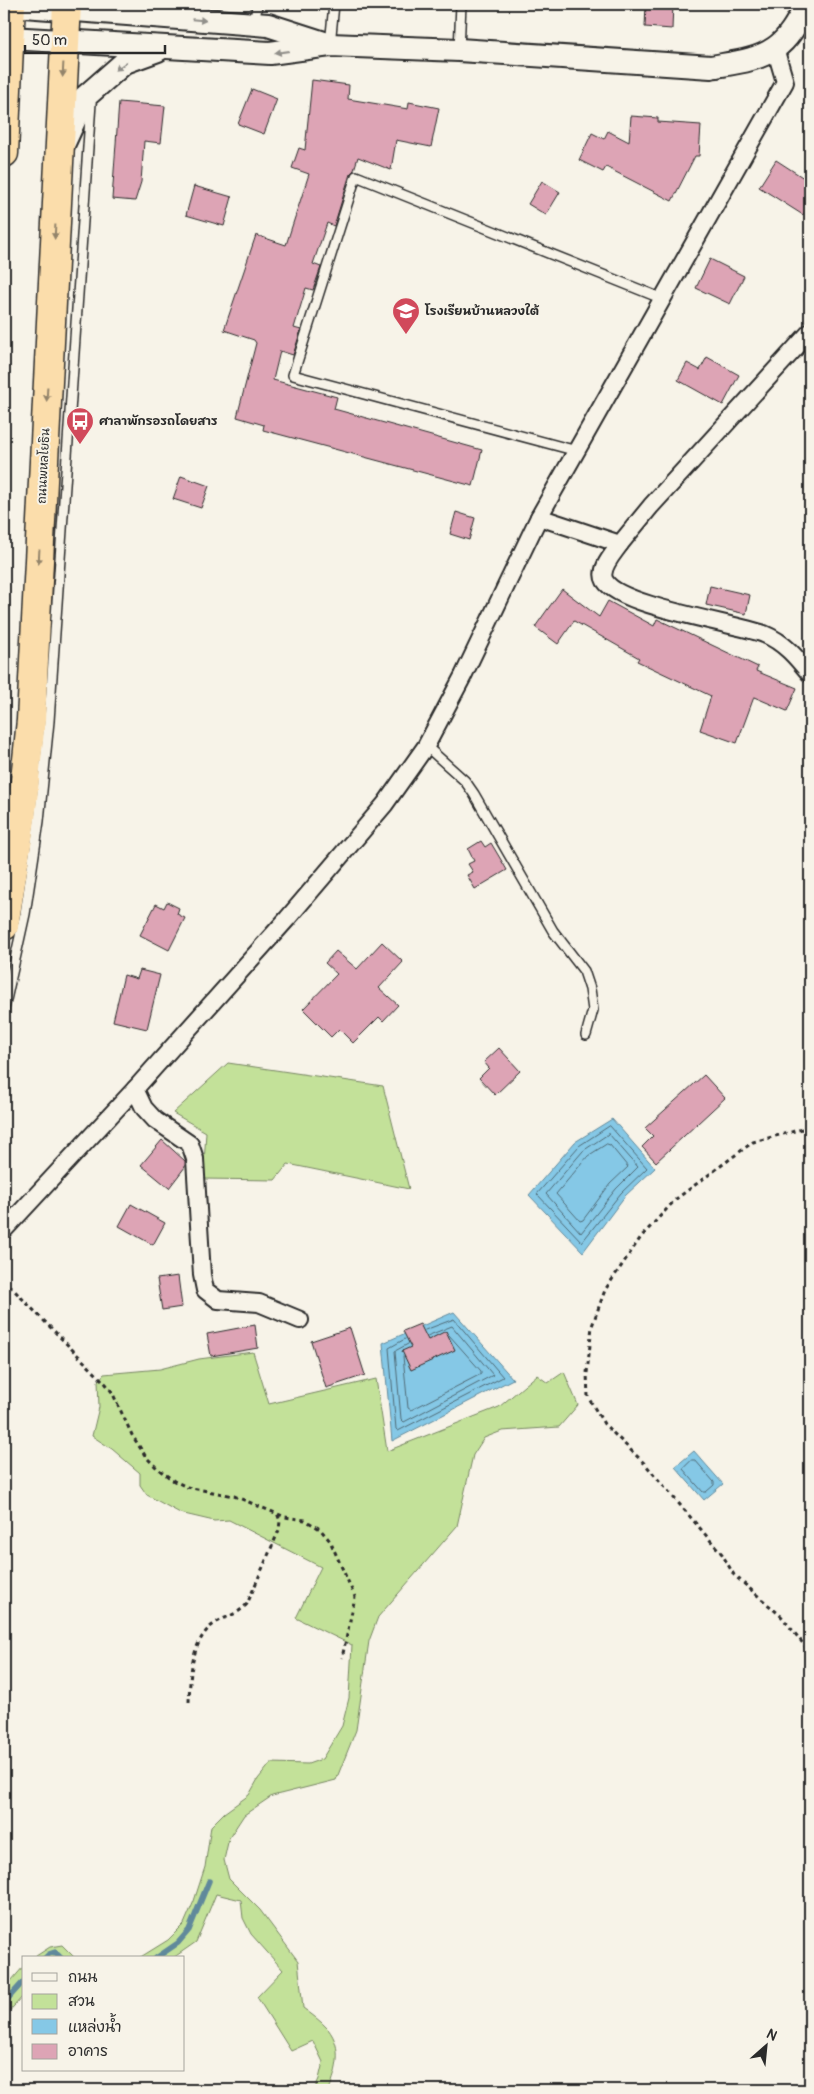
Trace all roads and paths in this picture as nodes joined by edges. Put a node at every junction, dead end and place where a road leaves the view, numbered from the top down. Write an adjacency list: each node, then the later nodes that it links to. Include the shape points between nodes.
1 (11, 4): 6 (main road); 9 (highway)
2 (141, 4): 8 (main road)
3 (334, 4): 11 (lane)
4 (461, 4): 14 (lane)
5 (807, 4): 13 (main road, via 794,28)
6 (67, 6): 8 (main road); 10 (highway, ถนนพหลโยธิน)
7 (256, 14): 8 (main road, one-way to 7); 11 (main road, via 268,26)
8 (165, 17)
9 (9, 38): 10 (main road); 15 (highway)
10 (65, 41): 12 (main road); 18 (highway, ถนนพหลโยธิน, one-way to 18)
11 (330, 46): 12 (main road, one-way to 12, via 270,53); 14 (main road)
12 (166, 47): 16 (main road, one-way to 16, via 125,62)
13 (775, 48): 14 (main road, via 749,60 711,67); 19 (street, via 785,82)
14 (459, 50)
15 (6, 78): 17 (highway)
16 (91, 91): 18 (main road, via 85,97); 27 (lane, via 49,722 25,914)
17 (4, 152)
18 (59, 152): 26 (highway, ถนนพหลโยธิน, one-way to 26, via 31,720 21,819)
19 (663, 299): 21 (street); 21 (lane, via 356,176 293,375)
20 (810, 332): 23 (street)
21 (577, 451): 22 (street)
22 (539, 517): 23 (street); 25 (street)
23 (620, 544): 24 (street, via 604,574 605,581 617,592 659,608 765,634 783,644)
24 (810, 674)
25 (426, 746): 28 (lane, via 474,794 553,931 584,971 593,1010); 29 (street, via 379,811)
26 (4, 926)
27 (4, 1009)
28 (586, 1035)
29 (134, 1089): 31 (street); 33 (street, via 155,1120 190,1144 195,1159 205,1290 218,1300 259,1303)
30 (810, 1128): 36 (path, via 753,1142 676,1199 641,1237 605,1290 592,1326 587,1373 588,1397 604,1424 645,1464 716,1547 734,1576 781,1616 805,1646)
31 (4, 1230)
32 (4, 1280): 34 (path, via 106,1384 132,1435 158,1469 187,1487 234,1496)
33 (300, 1320)
34 (277, 1513): 35 (path, via 304,1520 320,1529 330,1541 354,1597); 37 (path, via 279,1530 247,1604 239,1613 216,1623 206,1632 196,1650)
35 (342, 1658)
36 (810, 1659)
37 (189, 1702)

